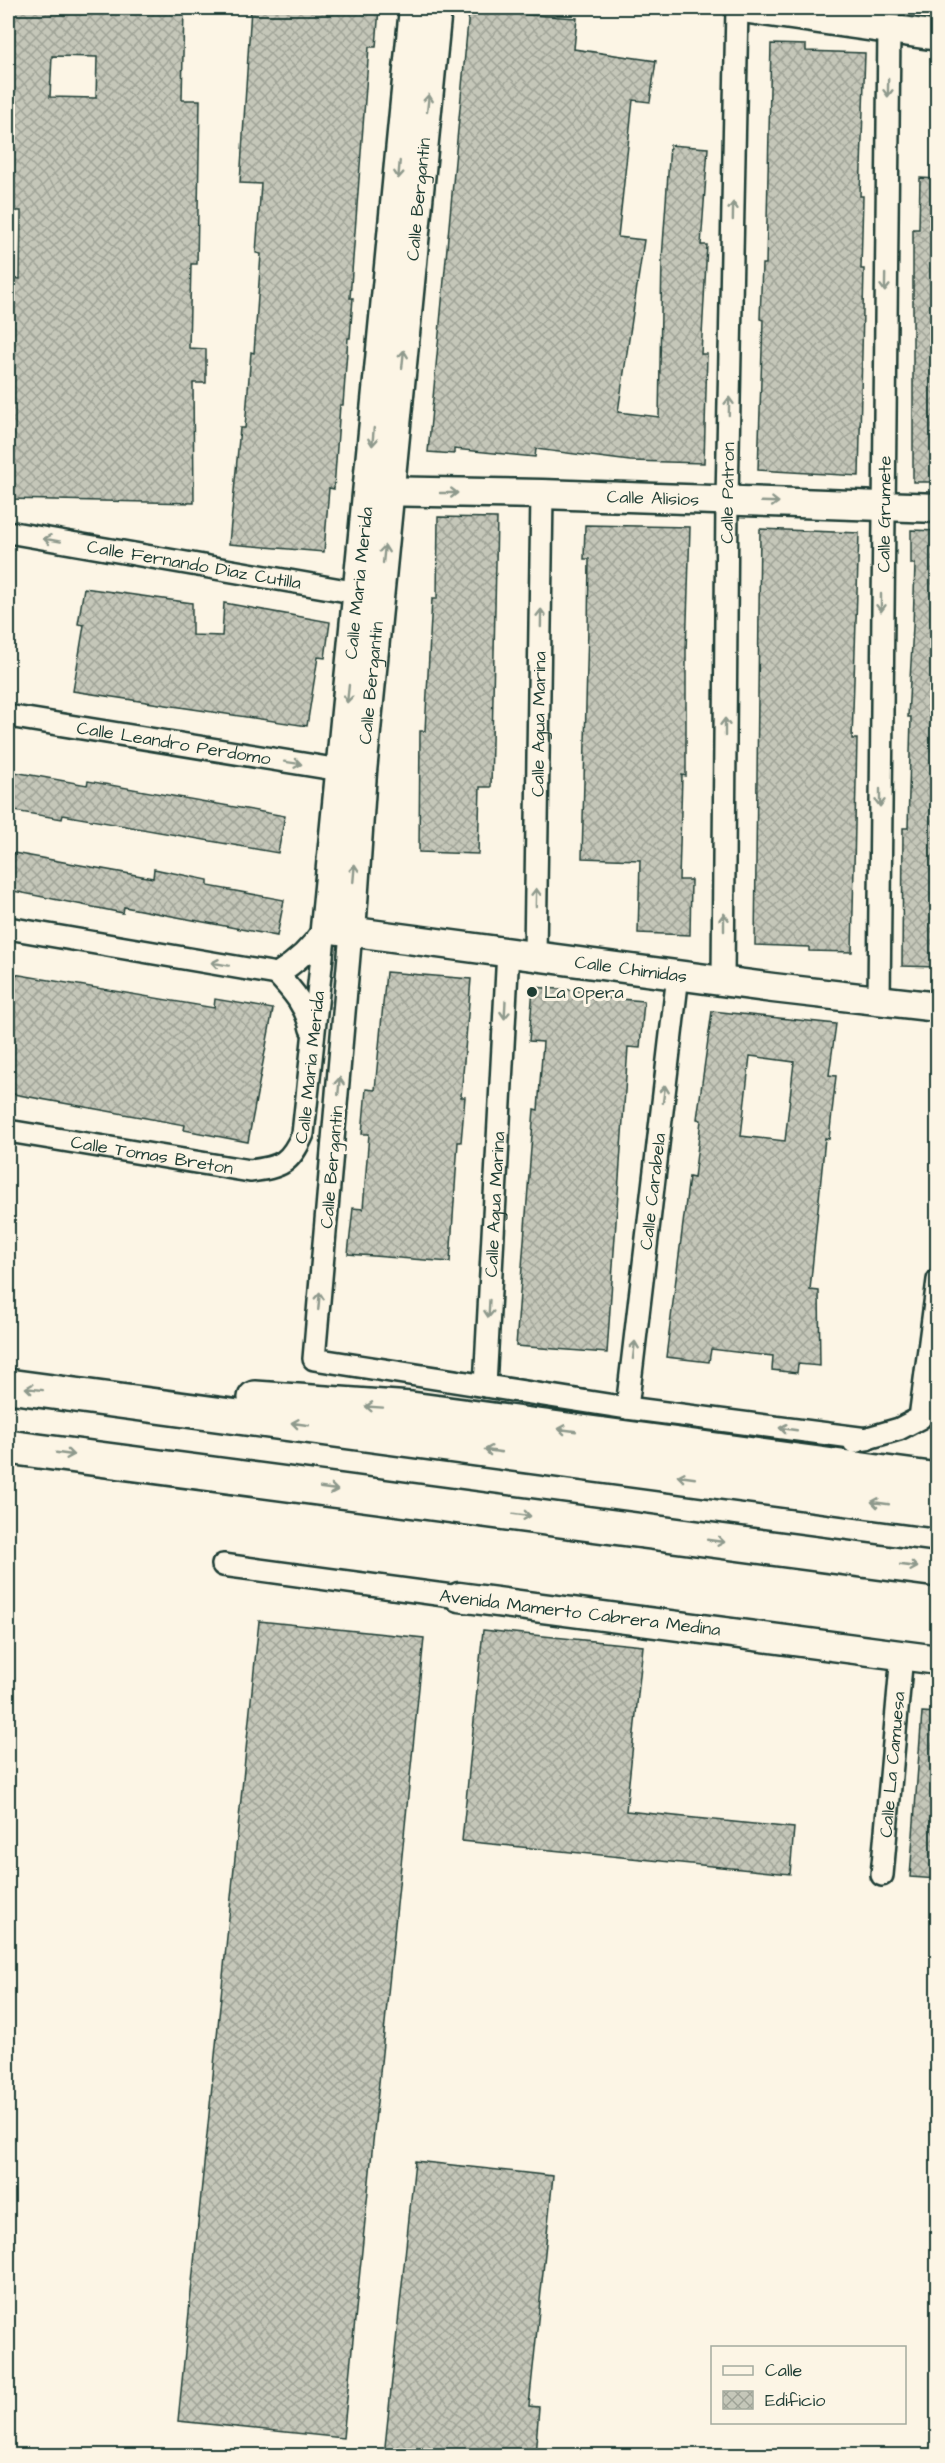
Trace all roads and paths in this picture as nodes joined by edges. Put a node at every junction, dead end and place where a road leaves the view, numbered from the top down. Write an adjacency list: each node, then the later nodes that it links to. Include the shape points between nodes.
1 (414, 8): 7 (street, one-way to 7)
2 (437, 8): 7 (street, Calle Bergantin, one-way to 2)
3 (737, 8): 10 (street, Calle Patron, one-way to 3)
4 (742, 8): 5 (street)
5 (889, 29): 6 (street); 11 (street, Calle Grumete, one-way to 11)
6 (938, 36)
7 (400, 275): 8 (street, Calle Bergantin)
8 (379, 491): 9 (street, Calle Alisios, one-way to 9); 14 (street, Calle Bergantin)
9 (542, 494): 10 (street, Calle Alisios); 19 (street, Calle Agua Marina, one-way to 9)
10 (727, 500): 11 (street, Calle Alisios, one-way to 11); 22 (street, Calle Patron, one-way to 10)
11 (882, 506): 12 (street, Calle Alisios); 23 (street, Calle Grumete, one-way to 23)
12 (938, 508)
13 (8, 532): 14 (street, Calle Fernando Diaz Cutilla, one-way to 13)
14 (369, 595): 16 (street, Calle Maria Merida, one-way to 16); 18 (street, Calle Bergantin, one-way to 14, via 362,772)
15 (8, 716): 16 (street, Calle Leandro Perdomo, one-way to 16)
16 (340, 770): 18 (street, Calle Maria Merida)
17 (8, 928): 20 (street, one-way to 17)
18 (338, 930): 19 (street, Calle Chimidas); 20 (street); 25 (street, Calle Maria Merida); 30 (street, Calle Bergantin, one-way to 18, via 314,1359)
19 (522, 953): 21 (street, Calle Chimidas); 30 (street, Calle Agua Marina, one-way to 30)
20 (278, 974): 25 (street, via 308,1014)
21 (678, 975): 22 (street, Calle Chimidas); 32 (street, Calle Carabela, one-way to 21)
22 (723, 981): 23 (street, Calle Chimidas)
23 (879, 1000): 24 (street, Calle Chimidas)
24 (938, 1006)
25 (313, 1040): 27 (street, Calle Maria Merida, via 303,1134)
26 (8, 1131): 27 (street, Calle Tomas Breton, via 250,1171 274,1168)
27 (293, 1156)
28 (938, 1280): 34 (street, via 920,1418 899,1430)
29 (8, 1386): 31 (highway, one-way to 29)
30 (485, 1386): 32 (street)
31 (154, 1404): 33 (highway, one-way to 31, via 411,1409 261,1398); 37 (highway, one-way to 31)
32 (627, 1408): 34 (street, one-way to 32)
33 (601, 1435): 34 (street, via 669,1434 824,1448); 36 (highway)
34 (867, 1439)
35 (8, 1447): 39 (highway, one-way to 39)
36 (938, 1480)
37 (938, 1511)
38 (223, 1565): 40 (street, Avenida Mamerto Cabrera Medina)
39 (938, 1570)
40 (459, 1597): 41 (street, Avenida Mamerto Cabrera Medina)
41 (902, 1655): 42 (street, Avenida Mamerto Cabrera Medina); 43 (street, Calle La Camuesa)
42 (938, 1660)
43 (882, 1875)

